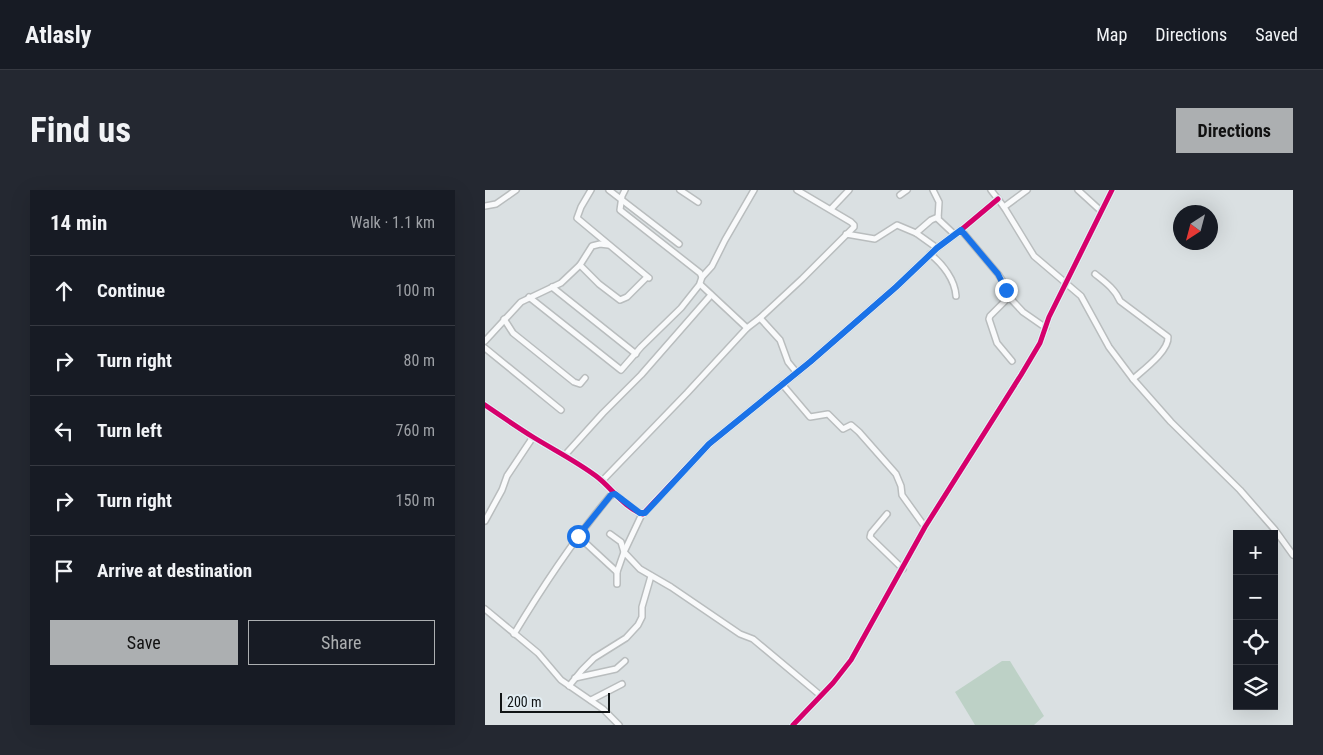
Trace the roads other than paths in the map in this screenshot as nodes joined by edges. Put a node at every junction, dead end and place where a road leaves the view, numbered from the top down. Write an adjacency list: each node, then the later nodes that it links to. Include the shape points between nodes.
1 (516, 190): 19 (street, via 496,204)
2 (591, 190): 29 (street, via 577,218)
3 (609, 190): 16 (street)
4 (625, 190): 16 (street)
5 (680, 190): 18 (street)
6 (754, 190): 34 (street, via 712,266)
7 (797, 190): 21 (street)
8 (849, 190): 21 (street)
9 (907, 190): 15 (street)
10 (933, 190): 23 (street, via 939,202)
11 (991, 190): 17 (street)
12 (1027, 190): 20 (street)
13 (1078, 190): 22 (street)
14 (1111, 190): 22 (street)
15 (900, 195)
16 (621, 199): 28 (street); 34 (street, via 622,212)
17 (998, 199): 20 (street); 24 (street)
18 (699, 202)
19 (485, 206)
20 (1004, 207): 35 (street, via 1032,254)
21 (831, 209): 25 (street, via 854,225)
22 (1101, 211): 35 (street)
23 (938, 217): 26 (street); 27 (street, via 941,224)
24 (961, 230): 27 (street); 41 (street, via 998,274)
25 (846, 234): 26 (street, via 875,239 897,225); 42 (street)
26 (916, 234): 30 (street)
27 (954, 234): 30 (street)
28 (679, 244)
29 (610, 245): 32 (street, via 592,246); 32 (street, via 649,278 623,300 603,287)
30 (937, 248): 31 (street)
31 (931, 254): 39 (street, via 953,283); 50 (street)
32 (580, 265): 37 (street)
33 (1095, 274): 52 (street, via 1108,284 1120,301 1168,337 1167,345)
34 (702, 277): 36 (street)
35 (1065, 282): 45 (street); 52 (street, via 1085,302 1109,347)
36 (700, 284): 38 (street); 48 (street)
37 (553, 287): 40 (street); 48 (street)
38 (711, 295): 44 (street); 57 (street)
39 (956, 296)
40 (529, 297): 43 (street); 48 (street, via 619,369)
41 (1009, 297): 45 (street, via 1023,312); 49 (street, via 989,319 997,343)
42 (760, 318): 44 (street); 50 (street, via 780,340 789,365)
43 (504, 319): 46 (street); 51 (street, via 513,333 574,382 580,384)
44 (747, 328): 58 (street)
45 (1046, 328): 63 (street, via 1021,375)
46 (485, 341)
47 (485, 348): 55 (street)
48 (635, 354)
49 (1012, 361)
50 (797, 373): 53 (street)
51 (585, 378)
52 (1133, 380): 67 (street, via 1246,496)
53 (782, 384): 60 (street, via 709,444); 63 (street, via 810,417 828,414 843,430 851,426 859,432 896,474 902,495)
54 (485, 405): 56 (street)
55 (561, 410)
56 (533, 437): 57 (street); 62 (street, via 507,476)
57 (565, 455): 58 (street)
58 (602, 481): 59 (street)
59 (615, 494): 60 (street); 65 (street)
60 (642, 514): 66 (street)
61 (887, 514): 68 (street, via 870,537)
62 (485, 521)
63 (925, 527): 68 (street)
64 (610, 534): 66 (street, via 621,542)
65 (578, 536): 69 (street); 73 (street)
66 (624, 552): 69 (street); 70 (street)
67 (1293, 555)
68 (903, 569): 78 (street, via 851,660)
69 (617, 572): 71 (street)
70 (651, 576): 75 (street, via 638,625 626,638 594,658); 78 (street, via 753,639)
71 (617, 584)
72 (485, 609): 73 (street)
73 (514, 634): 77 (street)
74 (625, 661): 75 (street, via 616,669)
75 (575, 679): 77 (street)
76 (622, 684): 79 (street)
77 (569, 686): 79 (street)
78 (820, 696): 81 (street)
79 (591, 700): 80 (street)
80 (619, 725)
81 (793, 725)

